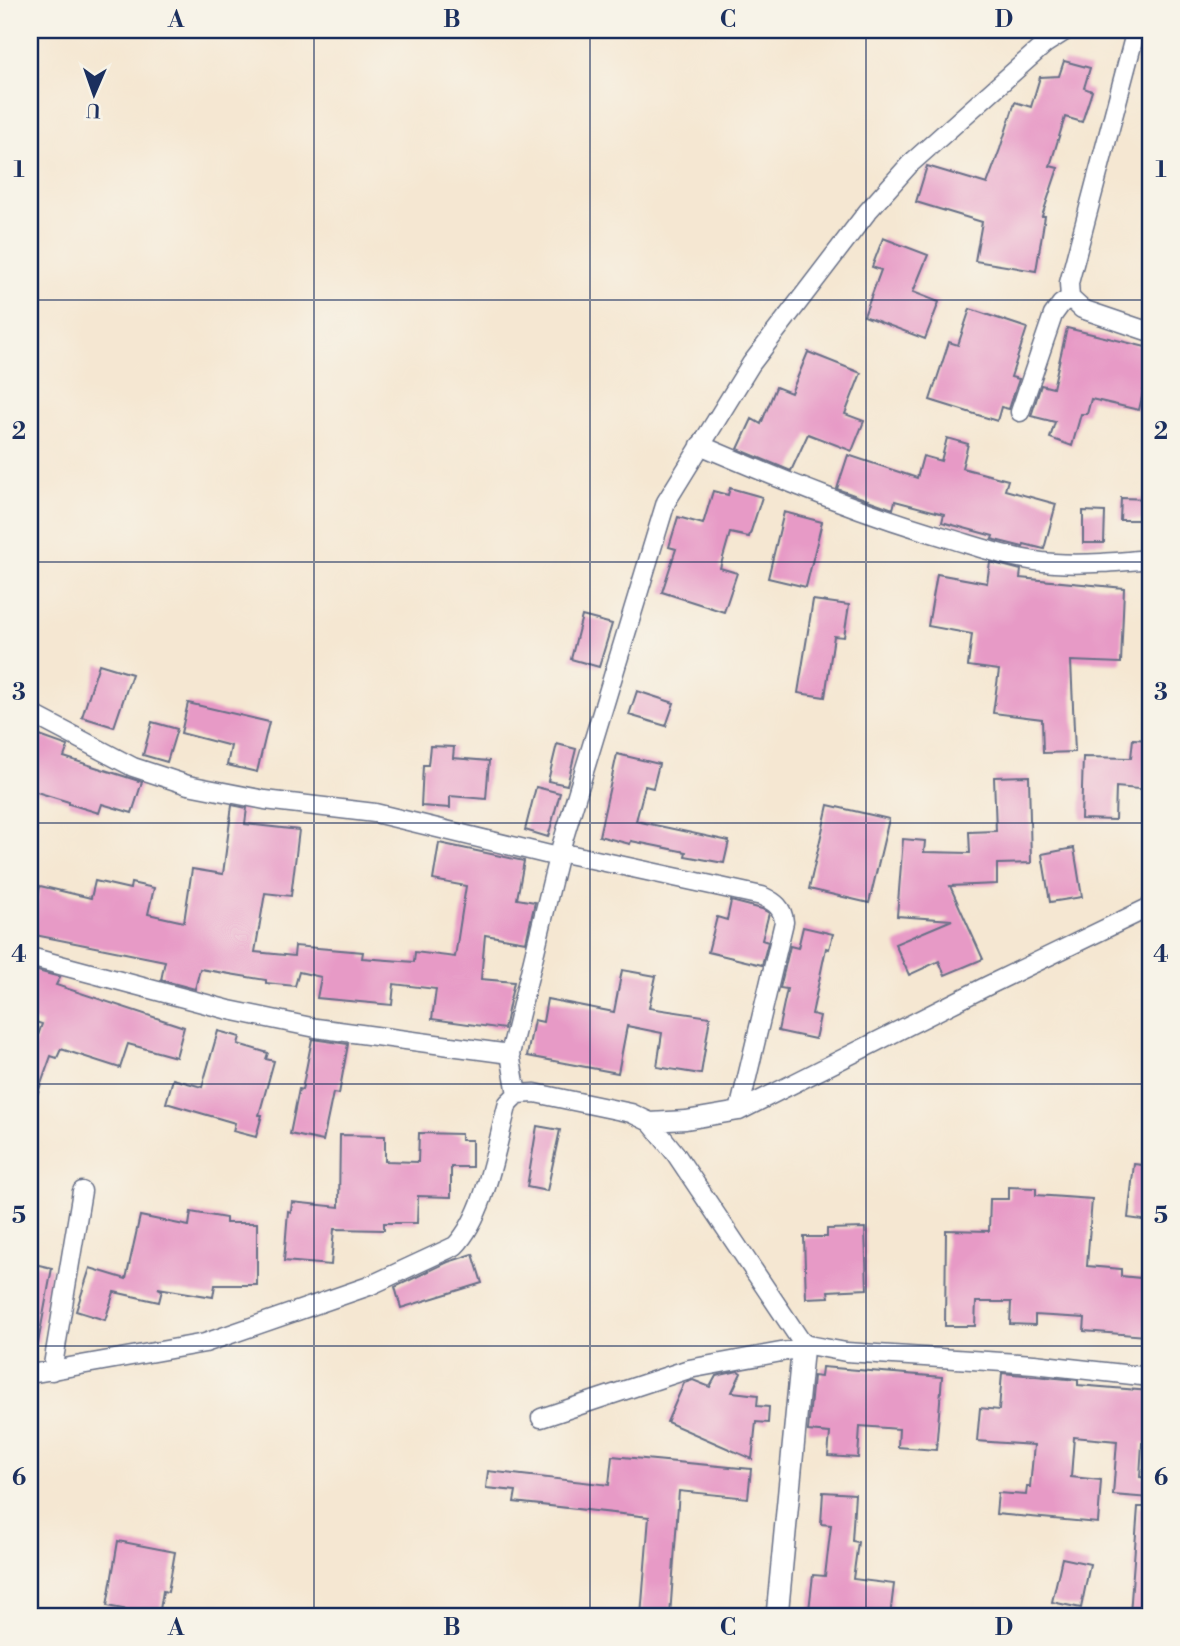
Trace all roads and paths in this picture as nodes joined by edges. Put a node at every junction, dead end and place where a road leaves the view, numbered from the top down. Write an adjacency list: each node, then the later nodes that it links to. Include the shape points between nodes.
1 (1067, 30): 6 (street, via 1045,44 910,164 867,211 751,364)
2 (1136, 30): 3 (street, via 1069,283)
3 (1070, 298): 4 (street, via 1082,309); 5 (street, via 1053,315)
4 (1150, 332)
5 (1020, 412)
6 (700, 445): 7 (street, via 816,494 1016,558 1099,564); 9 (street, via 666,502)
7 (1150, 559)
8 (30, 713): 9 (street, via 133,767 168,780 265,800 375,813)
9 (558, 855): 12 (street); 14 (street, via 762,896 779,906 784,922)
10 (1150, 907): 14 (street)
11 (30, 957): 12 (street, via 266,1018)
12 (510, 1054): 13 (street)
13 (517, 1094): 15 (street, via 535,1093 631,1113); 18 (street, via 508,1103 476,1211 455,1246 369,1286 205,1343)
14 (739, 1111): 15 (street)
15 (650, 1122): 17 (street)
16 (82, 1191): 18 (street)
17 (803, 1346): 20 (street); 21 (street, via 689,1369); 22 (street)
18 (52, 1371): 19 (street)
19 (30, 1374)
20 (1150, 1377)
21 (541, 1418)
22 (782, 1615)

